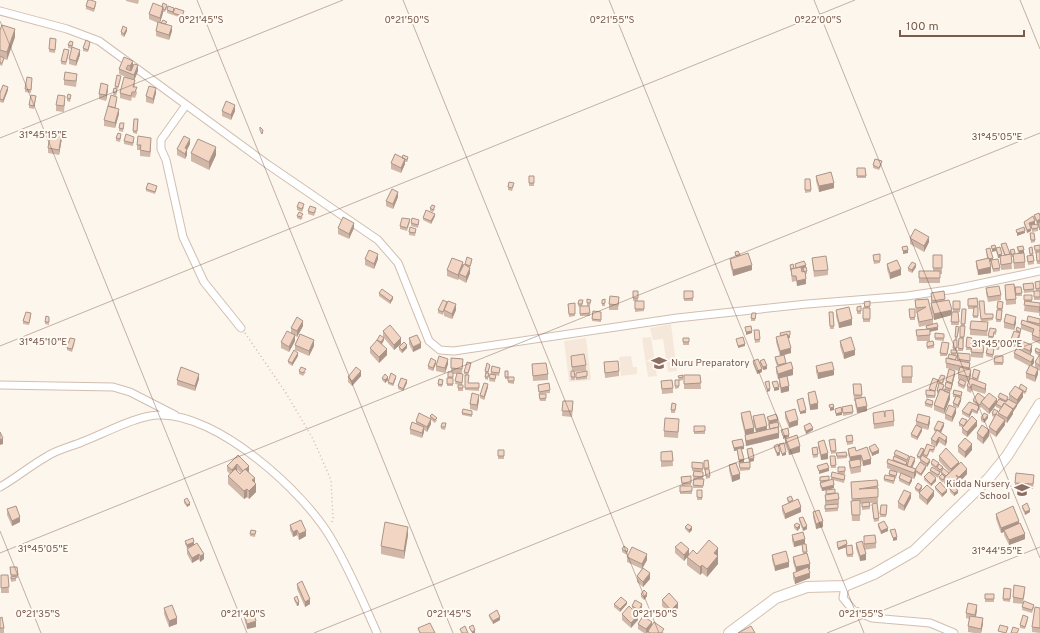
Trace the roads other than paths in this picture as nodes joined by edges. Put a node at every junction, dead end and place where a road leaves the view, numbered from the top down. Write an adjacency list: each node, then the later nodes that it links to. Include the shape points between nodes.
1 (0, 11): 2 (street, via 67,29 99,41)
2 (186, 105): 3 (street, via 378,240 398,263 429,341 440,350 454,351 677,318 906,296 955,289); 4 (street, via 161,140 160,149 166,160 183,237 204,282)
3 (1040, 271)
4 (241, 328)
5 (0, 385): 7 (street, via 113,387 130,392)
6 (1040, 404): 9 (street, via 1007,456 989,478 914,551 874,574)
7 (179, 417): 8 (street, via 158,415 141,418 47,456); 10 (street, via 201,424 238,446 275,474 309,507 332,539)
8 (0, 487)
9 (845, 586): 11 (street, via 807,587 776,598); 12 (street, via 843,598 853,610 872,618 930,624)
10 (377, 633)
11 (729, 633)
12 (954, 633)

